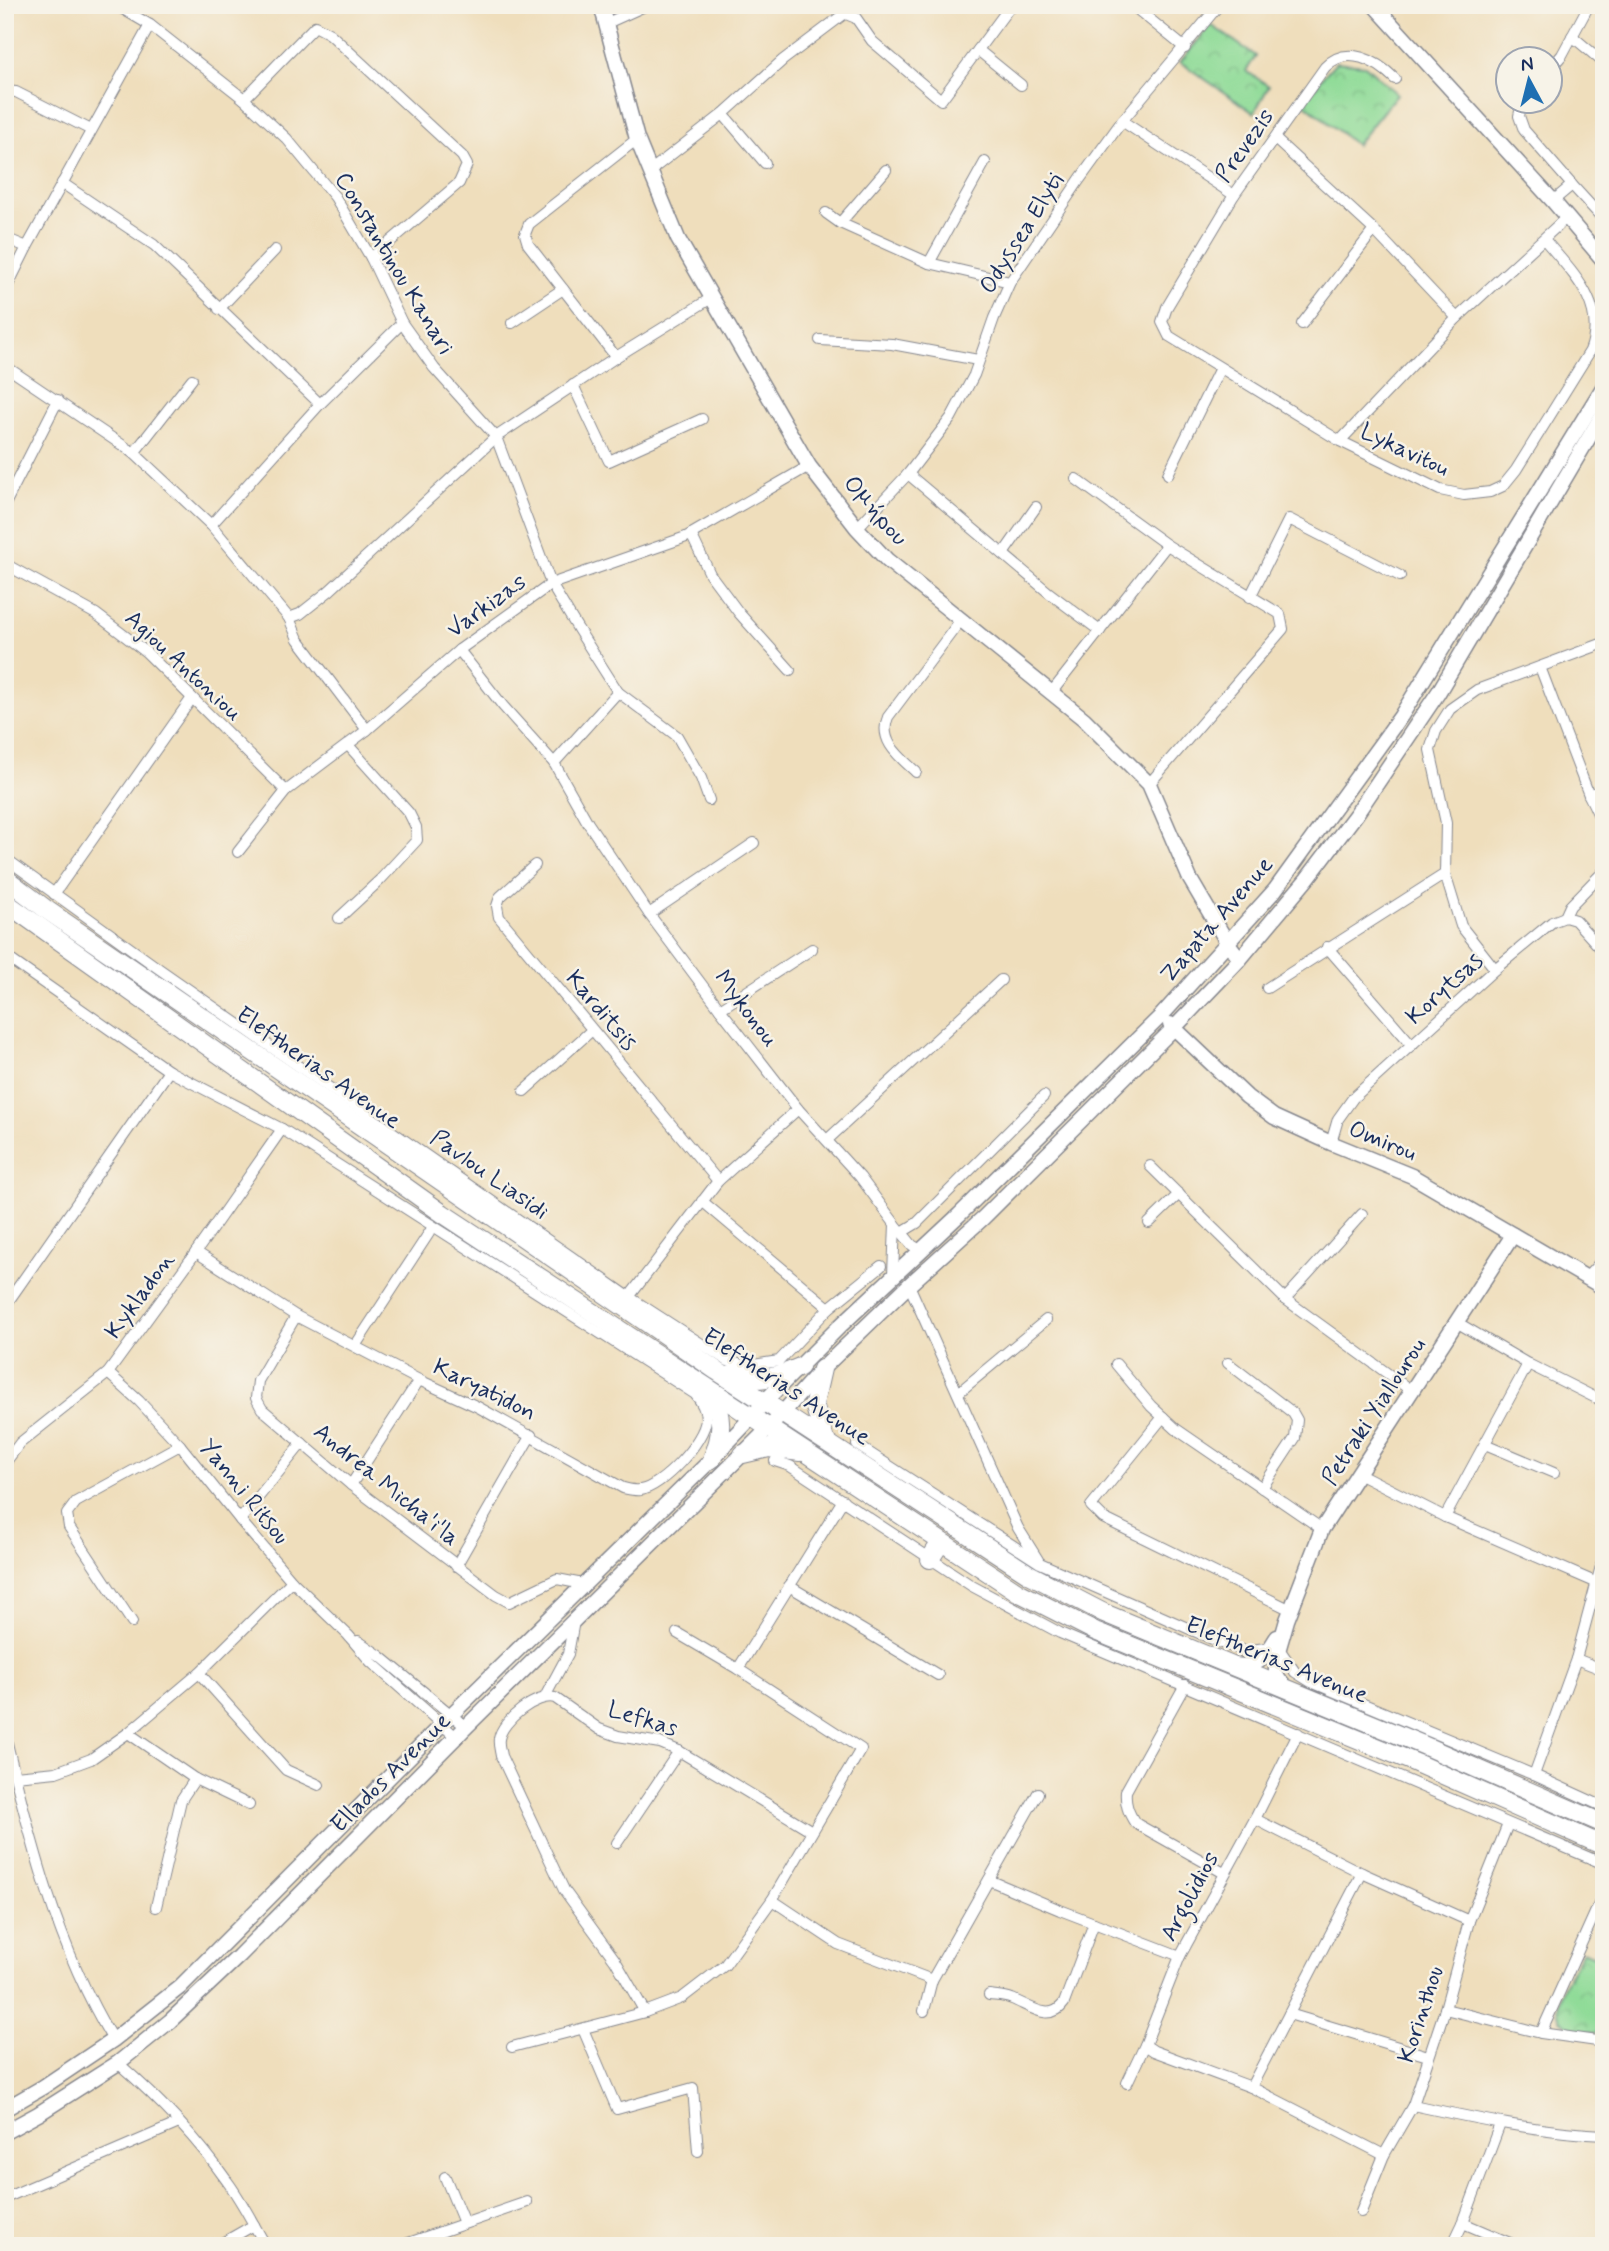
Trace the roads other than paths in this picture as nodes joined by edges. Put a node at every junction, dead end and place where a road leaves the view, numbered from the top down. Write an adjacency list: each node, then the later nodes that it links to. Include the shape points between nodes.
1 (116, 5): 12 (street, Constantinou Kanari)
2 (601, 5): 11 (main road, Ομήρου)
3 (647, 5): 11 (street)
4 (856, 5): 10 (street)
5 (1011, 5): 15 (street)
6 (1132, 5): 14 (street)
7 (1219, 5): 14 (street, Odyssea Elyti)
8 (1374, 5): 35 (main road)
9 (1589, 5): 13 (street)
10 (846, 14): 15 (street, via 856,18 872,41 941,100); 22 (street, via 783,60)
11 (605, 24): 26 (main road, Ομήρου)
12 (150, 25): 21 (street, Constantinou Kanari); 25 (street)
13 (1572, 36): 16 (street); 17 (street)
14 (1185, 48): 24 (street, Odyssea Elyti)
15 (978, 50): 19 (street)
16 (1564, 51)
17 (1604, 63)
18 (1395, 79): 27 (street, Prevezis, via 1370,60 1336,57)
19 (1021, 85)
20 (5, 91): 25 (street, via 16,92)
21 (244, 99): 46 (street, Constantinou Kanari, via 287,139 335,197); 46 (street, via 315,26 330,34 463,156 467,165 459,183)
22 (723, 114): 29 (street); 31 (street)
23 (1519, 116): 33 (street, via 1524,130)
24 (1122, 121): 34 (street); 50 (street, Odyssea Elyti)
25 (91, 130): 32 (street)
26 (637, 139): 31 (main road, Ομήρου); 51 (street, via 529,225 525,234 528,244)
27 (1275, 139): 34 (street, Prevezis); 40 (street)
28 (985, 162): 48 (street)
29 (765, 163)
30 (886, 170): 39 (street)
31 (650, 171): 53 (main road, Ομήρου, via 678,239)
32 (62, 183): 44 (street); 54 (street, via 154,245)
33 (1572, 185): 35 (street); 38 (street)
34 (1234, 195): 56 (street, Prevezis)
35 (1553, 201): 37 (main road)
36 (826, 213): 39 (street)
37 (1567, 217): 41 (main road); 43 (street)
38 (1604, 220)
39 (840, 223): 48 (street)
40 (1374, 230): 55 (street); 59 (street)
41 (1577, 230): 47 (main road); 49 (main road)
42 (5, 238): 44 (street)
43 (1544, 239): 55 (street); 73 (street, Lykavitou, via 1589,296 1595,316 1594,337 1583,362 1506,482 1485,494 1448,492)
44 (27, 247): 52 (street)
45 (275, 250): 54 (street)
46 (371, 258): 57 (street, Constantinou Kanari)
47 (1604, 261)
48 (929, 263): 50 (street)
49 (1604, 273)
50 (1010, 282): 62 (street, Odyssea Elyti)
51 (563, 289): 58 (street); 61 (street)
52 (5, 291)
53 (713, 297): 61 (street); 75 (main road, Ομήρου)
54 (219, 309): 69 (street)
55 (1457, 318): 73 (street)
56 (1162, 322): 64 (street, Lykavitou, via 1175,341)
57 (402, 323): 69 (street); 72 (street, Constantinou Kanari, via 434,368)
58 (512, 323)
59 (1302, 324)
60 (820, 340): 62 (street, via 892,344)
61 (616, 357): 66 (street)
62 (978, 360): 76 (street, Odyssea Elyti, via 951,418)
63 (5, 366): 68 (street)
64 (1220, 368): 73 (street, Lykavitou); 77 (street)
65 (192, 379): 74 (street)
66 (573, 385): 71 (street, via 609,461); 72 (street)
67 (1604, 386): 122 (main road, Zapata Avenue, via 1401,716 1275,891)
68 (58, 400): 74 (street); 79 (street)
69 (320, 404): 81 (street)
70 (1604, 412): 127 (main road, Zapata Avenue, via 1438,693 1357,813)
71 (702, 419)
72 (496, 437): 88 (street, Constantinou Kanari); 90 (street, via 329,591)
73 (1340, 442)
74 (134, 453): 81 (street)
75 (809, 467): 82 (main road, Ομήρου); 83 (street, Varkizas)
76 (908, 474): 82 (street, Odyssea Elyti); 85 (street)
77 (1168, 474)
78 (1076, 479): 84 (street)
79 (6, 502)
80 (1035, 507): 85 (street)
81 (211, 526): 90 (street)
82 (857, 528): 91 (main road, Ομήρου, via 887,560)
83 (691, 534): 88 (street, Varkizas); 96 (street, via 710,574)
84 (1167, 545): 89 (street); 92 (street)
85 (1003, 554): 92 (street)
86 (5, 564): 99 (street, Agiou Antoniou, via 108,622)
87 (1400, 576): 89 (street, via 1289,519)
88 (551, 584): 94 (street, Varkizas); 97 (street, Constantinou Kanari)
89 (1250, 597): 104 (street, via 1280,614 1283,629)
90 (289, 618): 100 (street, via 298,639)
91 (960, 621): 98 (main road, Ομήρου); 103 (street, via 884,725 893,750)
92 (1100, 631): 98 (street)
93 (1604, 643): 95 (street)
94 (458, 650): 100 (street, Varkizas); 102 (street, Mykonou)
95 (1539, 667): 107 (street); 115 (street, via 1477,690 1450,709 1436,731 1430,750 1446,823)
96 (790, 670)
97 (618, 692): 102 (street); 108 (street, Constantinou Kanari, via 677,736)
98 (1051, 693): 104 (main road, Ομήρου)
99 (192, 698): 106 (street, Agiou Antoniou); 117 (street)
100 (367, 730): 101 (street, Varkizas)
101 (348, 745): 106 (street, Varkizas); 121 (street, via 409,813 417,840)
102 (554, 763): 119 (street, Mykonou)
103 (916, 772)
104 (1149, 784): 122 (main road, Ομήρου, via 1190,878)
105 (1604, 789): 107 (street)
106 (286, 791): 111 (street, Varkizas)
107 (1589, 795): 109 (street)
108 (709, 800)
109 (1604, 826)
110 (754, 844): 119 (street)
111 (238, 852)
112 (5, 858): 117 (street, Pavlou Liasidi)
113 (536, 865): 136 (street, Karditsis, via 500,897 499,917)
114 (1604, 871): 120 (street)
115 (1445, 874): 123 (street); 128 (street, via 1461,926)
116 (5, 878): 133 (highway, Eleftherias Avenue)
117 (54, 894): 132 (street, Pavlou Liasidi)
118 (5, 902): 180 (highway, Eleftherias Avenue)
119 (649, 914): 131 (street, Mykonou)
120 (1565, 917): 125 (street, via 1575,920); 128 (street, Korytsas, via 1552,922)
121 (339, 918)
122 (1227, 942): 127 (main road, Ομήρου); 134 (main road, Zapata Avenue)
123 (1327, 947): 130 (street); 138 (street)
124 (812, 949): 131 (street)
125 (1604, 952)
126 (5, 956): 140 (street)
127 (1240, 959): 135 (main road, Zapata Avenue)
128 (1495, 969): 138 (street, Korytsas)
129 (1000, 980): 145 (street)
130 (1267, 988)
131 (720, 1009): 143 (street, Mykonou)
132 (219, 1011): 133 (street); 137 (street, Pavlou Liasidi)
133 (197, 1012): 139 (highway, Eleftherias Avenue)
134 (1161, 1016): 135 (main road, Omirou); 156 (main road, Zapata Avenue)
135 (1174, 1028): 146 (main road, Omirou, via 1257,1105); 162 (main road, Zapata Avenue)
136 (592, 1030): 141 (street); 148 (street, Karditsis)
137 (262, 1041): 139 (street); 164 (street, Pavlou Liasidi)
138 (1412, 1045): 146 (street, Korytsas, via 1353,1098 1338,1119)
139 (266, 1060): 177 (highway, Eleftherias Avenue)
140 (169, 1071): 144 (street); 166 (street)
141 (524, 1091)
142 (1044, 1096): 154 (street, via 917,1223)
143 (798, 1109): 145 (street, Mykonou); 148 (street)
144 (282, 1129): 153 (street); 157 (street, Kykladon)
145 (827, 1140): 154 (street, Mykonou)
146 (1331, 1143): 155 (main road, Omirou, via 1412,1176)
147 (1150, 1166): 149 (street)
148 (718, 1181): 150 (street)
149 (1179, 1194): 152 (street); 165 (street)
150 (702, 1201): 164 (street); 167 (street)
151 (1362, 1214): 165 (street)
152 (1149, 1223)
153 (433, 1227): 171 (street); 180 (street)
154 (898, 1228): 156 (street, Mykonou); 160 (street)
155 (1513, 1235): 161 (main road, Omirou); 170 (main road, Petraki Yiallourou)
156 (920, 1250): 160 (main road, Zapata Avenue)
157 (196, 1252): 168 (street, Karyatidon); 178 (street, Kykladon)
158 (1604, 1258): 161 (street)
159 (881, 1266): 167 (street, Pavlou Liasidi)
160 (893, 1275): 175 (main road, Zapata Avenue)
161 (1587, 1277): 163 (main road, Omirou)
162 (909, 1285): 176 (main road, Zapata Avenue); 182 (street)
163 (1604, 1288)
164 (629, 1297): 167 (street, Pavlou Liasidi, via 728,1361 747,1366 784,1358)
165 (1285, 1299): 181 (street)
166 (5, 1306)
167 (829, 1308)
168 (296, 1316): 171 (street, Karyatidon); 191 (street, Andrea Micha'i'la, via 255,1393 262,1409)
169 (1046, 1320): 182 (street)
170 (1458, 1322): 174 (street); 181 (main road, Petraki Yiallourou)
171 (355, 1346): 179 (street, Karyatidon)
172 (1228, 1363): 203 (street, via 1297,1420 1294,1438)
173 (1116, 1364): 186 (street)
174 (1528, 1364): 184 (street); 192 (street)
175 (800, 1367): 177 (highway, via 754,1380); 183 (main road, Zapata Avenue)
176 (822, 1369): 185 (main road, Zapata Avenue); 190 (highway, via 814,1404)
177 (717, 1371): 183 (highway, Eleftherias Avenue)
178 (108, 1373): 194 (street, Yanni Ritsou); 199 (street, Kykladon, via 20,1443)
179 (419, 1380): 189 (street, Karyatidon); 202 (street)
180 (697, 1389): 187 (highway, Eleftherias Avenue); 189 (street, Karyatidon, via 706,1420 699,1440 660,1480 641,1491 623,1488); 197 (highway, via 718,1408 721,1424)
181 (1413, 1392): 201 (main road, Petraki Yiallourou)
182 (958, 1393): 211 (street, via 1018,1528)
183 (765, 1401): 185 (highway, Eleftherias Avenue); 187 (main road, Ellados Avenue)
184 (1604, 1402)
185 (781, 1412): 188 (main road, Ellados Avenue); 190 (highway, Eleftherias Avenue)
186 (1163, 1417): 203 (street); 217 (street, via 1091,1506 1103,1518)
187 (751, 1418): 188 (highway, Eleftherias Avenue); 197 (main road, Ellados Avenue)
188 (768, 1429): 195 (main road, Ellados Avenue); 196 (highway, Eleftherias Avenue)
189 (531, 1435): 212 (street)
190 (825, 1440): 223 (highway, Eleftherias Avenue, via 1029,1574 1104,1613)
191 (302, 1443): 202 (street, Andrea Micha'i'la); 206 (street)
192 (1485, 1444): 200 (street); 205 (street)
193 (857, 1445): 211 (street)
194 (180, 1446): 206 (street, Yanni Ritsou); 219 (street, via 76,1502 67,1514 69,1527)
195 (743, 1454): 196 (highway, via 769,1448); 218 (main road, Ellados Avenue)
196 (810, 1454): 208 (highway, Eleftherias Avenue)
197 (712, 1458): 215 (main road, Ellados Avenue)
198 (775, 1461): 204 (street)
199 (5, 1463)
200 (1554, 1473)
201 (1360, 1474): 205 (street); 207 (main road, Petraki Yiallourou)
202 (351, 1485): 212 (street, Andrea Micha'i'la)
203 (1262, 1488): 207 (street)
204 (843, 1500): 210 (street); 216 (street)
205 (1445, 1517): 214 (street)
206 (240, 1520): 213 (street, Yanni Ritsou)
207 (1322, 1529): 217 (main road, Petraki Yiallourou)
208 (941, 1542): 210 (highway); 249 (highway, Eleftherias Avenue, via 1018,1592 1095,1631)
209 (1604, 1555): 214 (street)
210 (930, 1559): 228 (street, via 1060,1633)
211 (1040, 1563): 221 (street, via 1226,1645 1246,1651)
212 (456, 1566): 215 (street, Andrea Micha'i'la, via 509,1602 557,1579)
213 (292, 1581): 226 (street); 231 (street, Yanni Ritsou, via 371,1662)
214 (1595, 1582): 222 (street)
215 (583, 1584): 231 (main road, Ellados Avenue)
216 (789, 1586): 224 (street); 227 (street)
217 (1289, 1615): 221 (main road, Petraki Yiallourou)
218 (574, 1621): 230 (street, via 568,1654); 232 (main road, Ellados Avenue)
219 (132, 1622)
220 (677, 1633): 224 (street)
221 (1274, 1649): 223 (main road, Petraki Yiallourou, via 1248,1666); 229 (main road, via 1276,1675); 237 (street, via 1311,1682)
222 (1576, 1659): 225 (street); 237 (street)
223 (1219, 1662): 229 (highway, Eleftherias Avenue)
224 (738, 1669): 247 (street, via 861,1749)
225 (1604, 1670)
226 (199, 1673): 233 (street); 240 (street, via 286,1770)
227 (939, 1675)
228 (1185, 1685): 234 (street); 251 (street, via 1126,1791 1125,1803 1135,1823)
229 (1289, 1691): 246 (highway, Eleftherias Avenue)
230 (546, 1695): 236 (street, Lefkas, via 599,1729); 263 (street, via 525,1707 502,1730 501,1756 564,1890)
231 (446, 1720): 232 (street, Yanni Ritsou); 268 (main road, Ellados Avenue, via 180,1987)
232 (461, 1732): 273 (main road, Ellados Avenue, via 239,1956)
233 (128, 1733): 238 (street, via 68,1768); 239 (street)
234 (1298, 1733): 244 (street, Argolidios); 245 (street)
235 (5, 1735): 238 (street)
236 (679, 1751): 247 (street, Lefkas); 248 (street)
237 (1534, 1775): 243 (street)
238 (15, 1776): 268 (street, via 64,1940)
239 (195, 1779): 242 (street); 256 (street, via 181,1800)
240 (319, 1785)
241 (1038, 1793): 253 (street)
242 (249, 1805)
243 (1604, 1807)
244 (1255, 1819): 251 (street, Argolidios); 252 (street)
245 (1508, 1824): 250 (street); 257 (street, Korinthou)
246 (1604, 1824)
247 (812, 1830): 255 (street)
248 (617, 1843)
249 (1604, 1846)
250 (1604, 1864)
251 (1224, 1873): 259 (street, Argolidios)
252 (1362, 1873): 257 (street); 265 (street)
253 (989, 1880): 258 (street); 260 (street)
254 (1604, 1893): 267 (street)
255 (772, 1900): 260 (street, via 838,1944); 263 (street, via 725,1965 682,1998)
256 (156, 1907)
257 (1469, 1921): 262 (street, Korinthou)
258 (1094, 1923): 259 (street); 261 (street, via 1060,2009 1040,2012)
259 (1180, 1956): 270 (street, Argolidios)
260 (932, 1980): 264 (street)
261 (989, 1995)
262 (1445, 2010): 267 (street); 272 (street, Korinthou)
263 (645, 2011): 266 (street)
264 (924, 2011)
265 (1289, 2014): 272 (street); 275 (street)
266 (583, 2029): 271 (street); 282 (street, via 617,2109 692,2088)
267 (1541, 2033): 269 (street)
268 (113, 2040): 277 (main road, Ellados Avenue)
269 (1604, 2042)
270 (1145, 2045): 274 (street, Argolidios); 275 (street)
271 (512, 2048)
272 (1428, 2056): 276 (street, Korinthou)
273 (118, 2063): 278 (street); 280 (main road, Ellados Avenue)
274 (1127, 2083)
275 (1251, 2087): 283 (street)
276 (1413, 2105): 279 (street); 283 (street, Korinthou)
277 (5, 2109)
278 (178, 2123): 285 (street); 290 (street, via 228,2181)
279 (1500, 2124): 281 (street); 289 (street)
280 (5, 2132)
281 (1604, 2135)
282 (698, 2151)
283 (1384, 2155): 287 (street, Korinthou)
284 (445, 2178): 288 (street)
285 (5, 2198)
286 (527, 2202): 288 (street)
287 (1361, 2212)
288 (464, 2223): 291 (street)
289 (1463, 2223): 294 (street); 295 (street)
290 (254, 2225): 292 (street); 293 (street)
291 (405, 2245)
292 (217, 2246)
293 (266, 2246)
294 (1452, 2246)
295 (1517, 2246)

